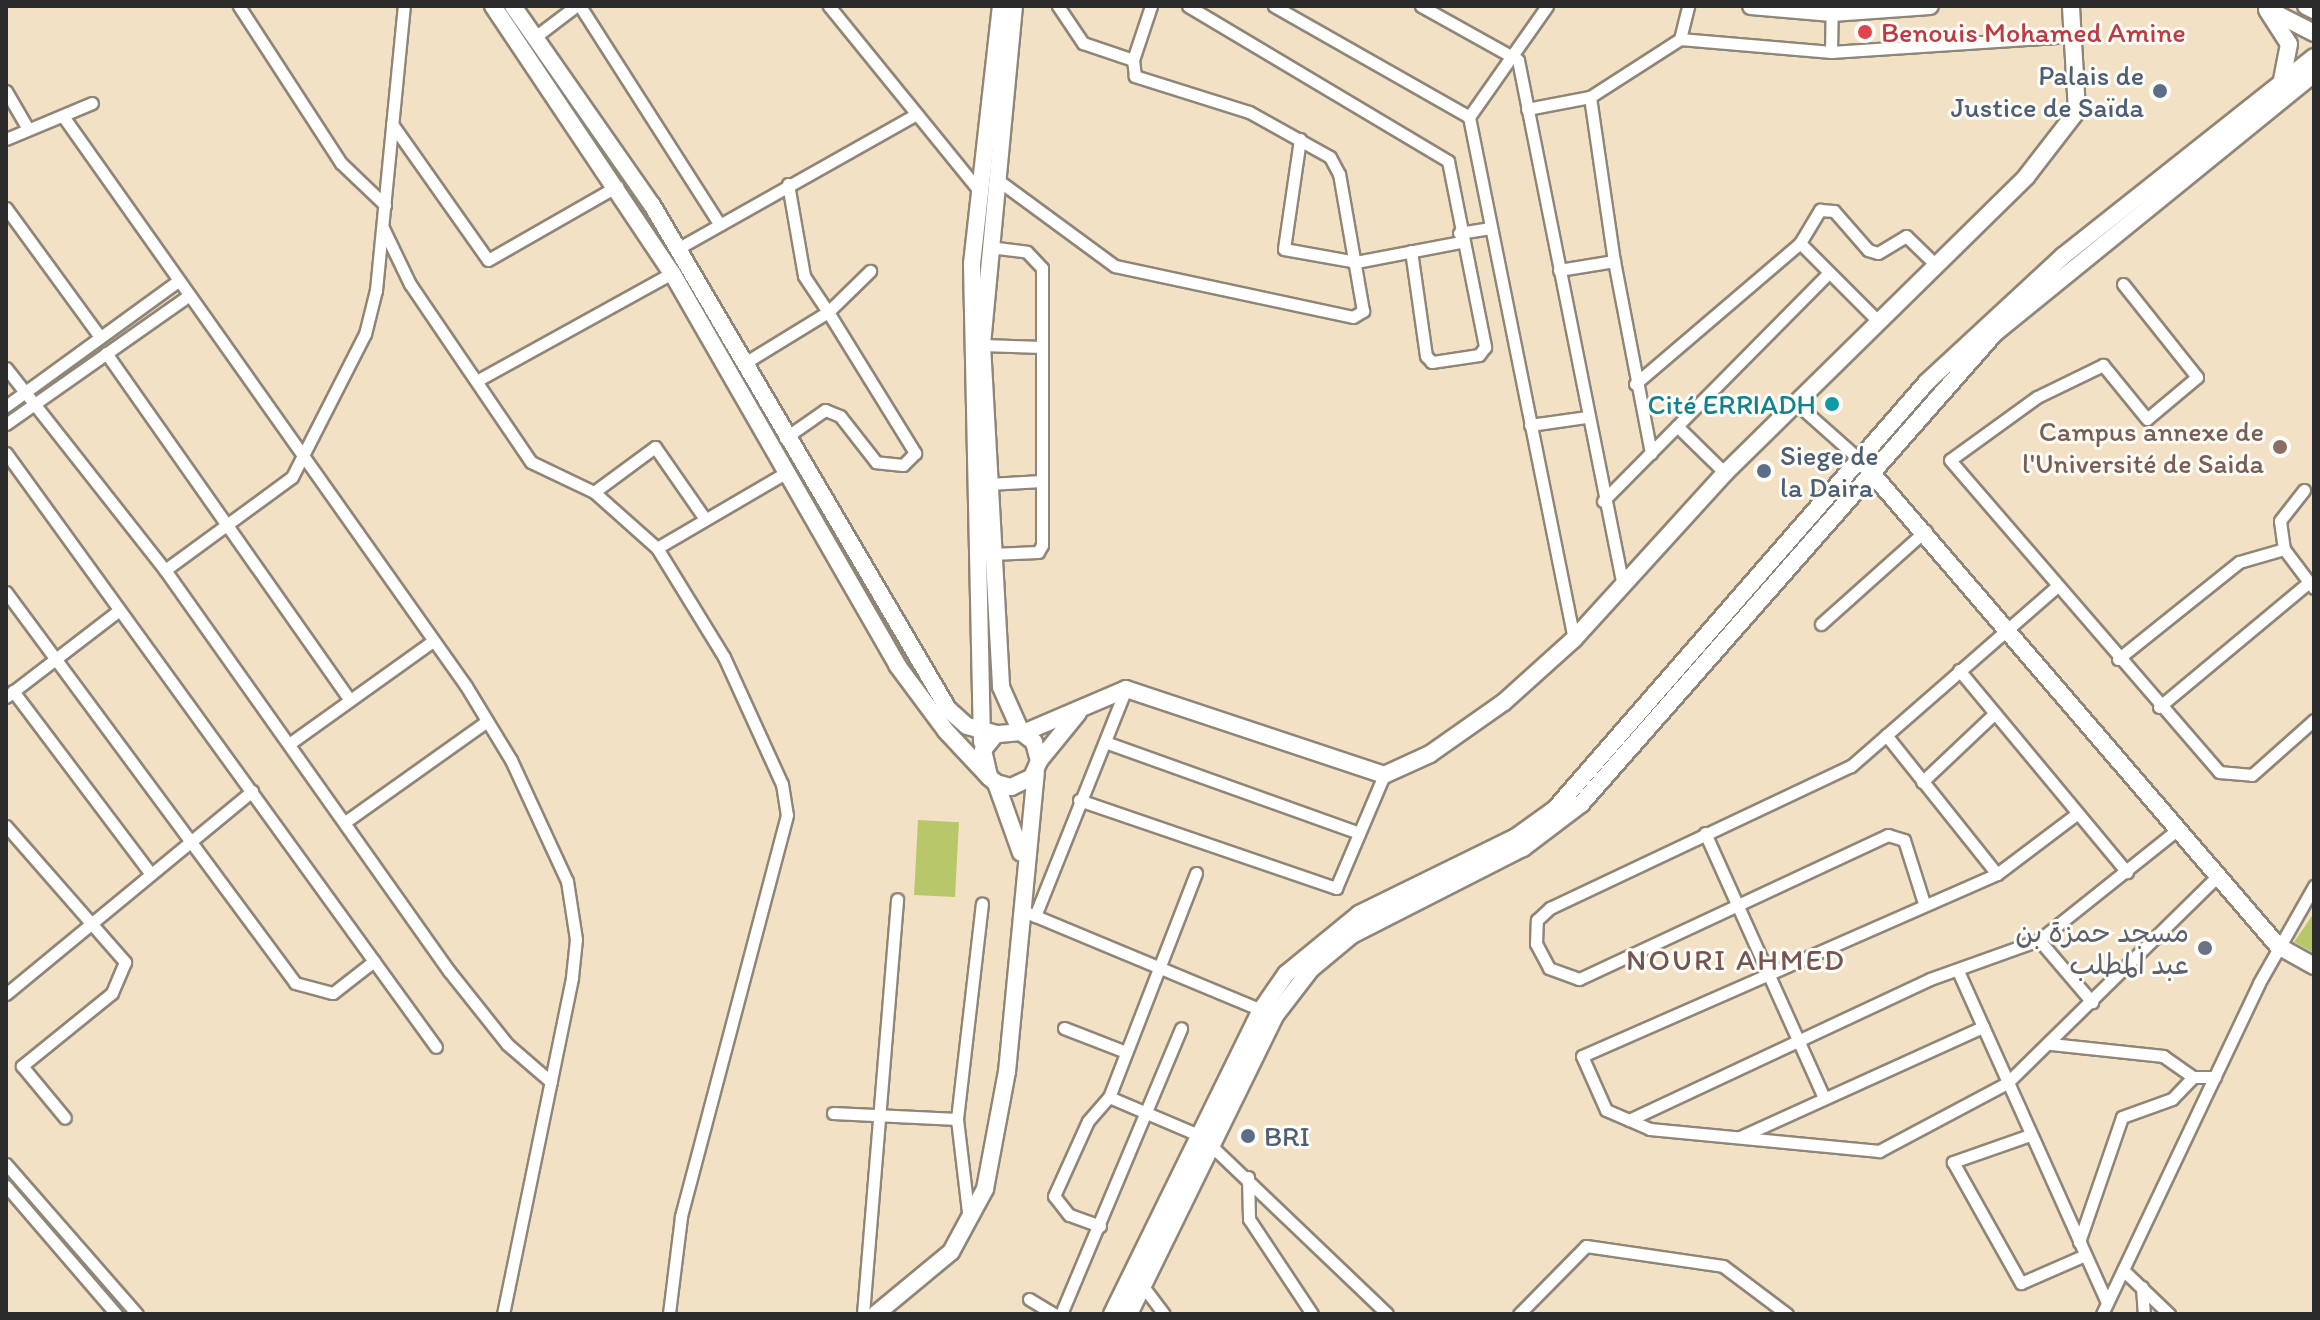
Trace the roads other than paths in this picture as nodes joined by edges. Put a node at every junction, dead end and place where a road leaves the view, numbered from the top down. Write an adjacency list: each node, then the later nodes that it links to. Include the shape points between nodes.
1 (239, 6): 46 (street, via 341,163)
2 (404, 6): 38 (street)
3 (493, 6): 44 (main road)
4 (513, 6): 23 (main road)
5 (578, 6): 23 (street); 48 (street)
6 (829, 6): 35 (street)
7 (1001, 6): 45 (main road)
8 (1014, 6): 42 (main road)
9 (1058, 6): 28 (street, via 1083,43)
10 (1151, 6): 28 (street)
11 (1188, 6): 51 (street, via 1448,161)
12 (1274, 6): 36 (street)
13 (1421, 6): 26 (street)
14 (1547, 6): 26 (street)
15 (1688, 6): 24 (street)
16 (1751, 6): 20 (main road)
17 (1930, 6): 20 (main road)
18 (2071, 6): 22 (main road)
19 (2262, 8): 21 (main road); 30 (main road, via 2290,52)
20 (1832, 13): 25 (street)
21 (2314, 33)
22 (2075, 36): 25 (street); 58 (main road, via 2077,111 2026,177)
23 (535, 37): 54 (main road)
24 (1680, 39): 25 (street); 32 (street)
25 (1831, 52)
26 (1509, 55): 34 (street, via 1518,60); 36 (street)
27 (2314, 57): 30 (main road)
28 (1133, 60): 41 (street, via 1135,76 1249,112)
29 (2314, 74): 88 (main road, via 2005,324)
30 (2276, 88): 88 (main road, via 2010,302)
31 (6, 91): 39 (street)
32 (1590, 97): 34 (street); 56 (street)
33 (92, 103): 37 (street)
34 (1527, 109): 59 (street)
35 (917, 114): 43 (street); 45 (street)
36 (1469, 117): 50 (street)
37 (65, 119): 39 (street); 63 (street)
38 (392, 124): 44 (street, via 488,260); 46 (street)
39 (28, 129): 40 (street)
40 (6, 139)
41 (1300, 139): 57 (street, via 1330,157 1339,174); 57 (street, via 1282,245)
42 (995, 178): 53 (main road); 57 (street, via 1115,266 1136,272 1353,317 1363,311)
43 (788, 184): 48 (street); 66 (street, via 804,276)
44 (617, 186): 61 (main road)
45 (980, 192): 124 (main road, via 969,388)
46 (385, 205): 49 (street)
47 (6, 208): 68 (street)
48 (718, 222): 54 (street)
49 (383, 228): 74 (street, via 410,284); 87 (street, via 372,316)
50 (1491, 228): 51 (street); 82 (street)
51 (1460, 237): 55 (street); 55 (street, via 1485,347 1465,358 1432,362 1426,356)
52 (1800, 243): 58 (street, via 1825,208 1868,250 1878,253 1906,236); 62 (street); 75 (street)
53 (989, 247): 69 (main road); 70 (street, via 1040,257)
54 (677, 249): 72 (main road)
55 (1411, 251): 57 (street)
56 (1614, 261): 59 (street); 75 (street)
57 (1356, 262)
58 (1937, 266): 67 (main road)
59 (1559, 270): 80 (street)
60 (870, 271): 66 (street)
61 (672, 273): 74 (street); 89 (main road)
62 (1829, 273): 67 (street); 83 (street)
63 (178, 281): 65 (street); 68 (street)
64 (2123, 284): 105 (street, via 2197,377 2147,419 2103,365 2037,397 1950,460)
65 (188, 296): 71 (street); 87 (street)
66 (828, 312): 72 (street); 84 (street, via 915,453 903,465 876,462 840,416 825,410)
67 (1879, 322): 78 (main road)
68 (100, 337): 76 (street)
69 (982, 345): 70 (street); 92 (main road)
70 (1042, 347): 91 (street)
71 (106, 353): 77 (street); 97 (street)
72 (743, 364): 84 (main road)
73 (6, 368): 76 (street)
74 (480, 379): 94 (street, via 531,462)
75 (1635, 384): 86 (street)
76 (24, 392): 77 (street); 79 (street)
77 (32, 403): 81 (street); 102 (street)
78 (1797, 404): 88 (street); 90 (main road)
79 (6, 406)
80 (1587, 417): 82 (street); 95 (street)
81 (6, 424)
82 (1530, 425): 110 (street)
83 (1677, 426): 86 (street); 90 (street)
84 (785, 438): 124 (main road, via 948,709)
85 (6, 453): 107 (street)
86 (1651, 453): 95 (street)
87 (301, 460): 97 (street, via 292,477); 111 (street)
88 (1865, 464): 98 (main road); 163 (main road, via 1555,809 1516,837 1334,930); 185 (main road, via 1581,804 1523,848 1352,935 1311,969 1275,1016)
89 (787, 472): 96 (street); 130 (main road, via 897,665)
90 (1725, 473): 104 (main road)
91 (1042, 481): 92 (street); 101 (street, via 1038,552)
92 (988, 484): 101 (main road)
93 (2304, 490): 100 (street, via 2280,521)
94 (594, 492): 96 (street, via 655,447); 99 (street)
95 (1603, 501): 104 (street)
96 (705, 519): 99 (street)
97 (228, 522): 102 (street); 117 (street)
98 (1925, 531): 108 (street); 109 (main road)
99 (657, 548): 204 (street, via 724,657 777,766 787,815 681,1217)
100 (2284, 549): 103 (street); 113 (street, via 2239,562)
101 (991, 554): 123 (main road, via 1001,687)
102 (165, 570): 127 (street)
103 (2311, 585): 118 (street)
104 (1623, 586): 110 (main road)
105 (2057, 586): 109 (street); 113 (street)
106 (6, 592): 112 (street)
107 (118, 611): 112 (street); 132 (street)
108 (1821, 624)
109 (2007, 628): 114 (street); 137 (main road)
110 (1574, 639): 129 (main road, via 1504,702 1430,754)
111 (433, 641): 117 (street); 122 (street)
112 (53, 657): 116 (street); 140 (street)
113 (2118, 659): 118 (street)
114 (1959, 670): 120 (street); 125 (street)
115 (1126, 689): 119 (main road); 126 (street); 129 (main road)
116 (10, 694): 142 (street)
117 (349, 699): 127 (street)
118 (2159, 707): 121 (street, via 2232,778 2252,775)
119 (1078, 713): 123 (main road); 128 (main road)
120 (1995, 713): 131 (street); 134 (street)
121 (2314, 720)
122 (487, 721): 135 (street); 173 (street, via 549,836 574,911 572,978)
123 (1022, 732): 124 (main road); 128 (main road)
124 (989, 734): 130 (main road, via 982,761)
125 (1886, 735): 131 (street); 139 (street, via 1851,766)
126 (1105, 742): 133 (street); 138 (street)
127 (289, 744): 135 (street)
128 (1038, 766): 130 (main road, via 1019,786); 141 (main road)
129 (1384, 775): 138 (street)
130 (992, 780): 141 (main road)
131 (1922, 782): 145 (street)
132 (252, 791): 140 (street); 156 (street)
133 (1079, 800): 138 (street, via 1336,888); 152 (street)
134 (2078, 813): 143 (street); 145 (street)
135 (345, 822): 173 (street, via 449,971 507,1044)
136 (6, 826): 153 (street)
137 (2178, 829): 143 (street); 146 (main road)
138 (1359, 833)
139 (1705, 833): 151 (street); 151 (street, via 1550,908 1537,920 1536,944 1549,968 1579,979)
140 (186, 839): 142 (street); 156 (street, via 295,983 333,993)
141 (1023, 858): 152 (main road)
142 (148, 870): 153 (street)
143 (2127, 872): 154 (street)
144 (1196, 873): 157 (street)
145 (1997, 874): 149 (street)
146 (2218, 876): 155 (main road); 162 (street)
147 (2314, 886): 155 (street)
148 (897, 899): 180 (street)
149 (1923, 900): 151 (street, via 1904,840 1888,835); 159 (street)
150 (982, 903): 181 (street)
151 (1738, 903): 159 (street)
152 (1028, 913): 157 (street); 189 (main road, via 996,1145)
153 (87, 921): 161 (street); 179 (street, via 118,952 127,973 22,1066)
154 (2039, 940): 160 (street); 162 (street)
155 (2278, 946): 158 (main road); 172 (street)
156 (374, 961): 169 (street)
157 (1162, 965): 163 (street); 170 (street)
158 (2314, 966)
159 (1763, 971): 167 (street); 182 (street, via 1582,1056 1606,1110)
160 (1958, 971): 164 (street); 167 (street)
161 (6, 994)
162 (2092, 1002): 168 (street)
163 (1261, 1010): 185 (main road)
164 (1983, 1027): 174 (street); 175 (street)
165 (1064, 1028): 170 (street)
166 (1181, 1028): 177 (street)
167 (1797, 1038): 175 (street); 182 (street)
168 (2051, 1044): 171 (street, via 2163,1056); 174 (street)
169 (436, 1047)
170 (1126, 1052): 176 (street)
171 (2193, 1077): 172 (street); 193 (street, via 2172,1099 2122,1117)
172 (2215, 1077): 195 (street)
173 (551, 1082): 203 (street)
174 (2007, 1083): 183 (street); 184 (street, via 1879,1151)
175 (1823, 1095): 184 (street)
176 (1109, 1097): 177 (street); 190 (street, via 1088,1121 1054,1196 1069,1215)
177 (1145, 1111): 185 (street); 190 (street)
178 (833, 1113): 180 (street)
179 (65, 1118)
180 (879, 1118): 181 (street); 205 (street)
181 (957, 1119): 189 (street)
182 (1629, 1120): 184 (street, via 1650,1129)
183 (2030, 1135): 193 (street); 194 (street, via 1953,1162 2021,1283)
184 (1738, 1138)
185 (1207, 1142): 187 (street); 196 (main road)
186 (6, 1164): 191 (street)
187 (1248, 1176): 212 (street, via 1249,1219); 213 (street, via 1304,1241)
188 (6, 1186): 192 (street)
189 (970, 1225): 206 (main road, via 951,1252)
190 (1100, 1226): 208 (street)
191 (60, 1228): 192 (street); 199 (street)
192 (49, 1237): 201 (street)
193 (2079, 1242): 194 (street)
194 (2085, 1255): 200 (street)
195 (2123, 1270): 197 (street); 200 (street)
196 (1141, 1284): 209 (main road); 210 (main road); 211 (street)
197 (2142, 1287): 216 (street); 217 (street)
198 (1029, 1299): 207 (street)
199 (124, 1301): 201 (street); 202 (street)
200 (2104, 1309)
201 (114, 1312)
202 (137, 1314)
203 (503, 1314)
204 (669, 1314)
205 (863, 1314)
206 (876, 1314)
207 (1054, 1314)
208 (1061, 1314)
209 (1112, 1314)
210 (1129, 1314)
211 (1164, 1314)
212 (1312, 1314)
213 (1387, 1314)
214 (1519, 1314): 215 (street, via 1586,1246 1723,1266)
215 (1787, 1314)
216 (2144, 1314)
217 (2169, 1314)

